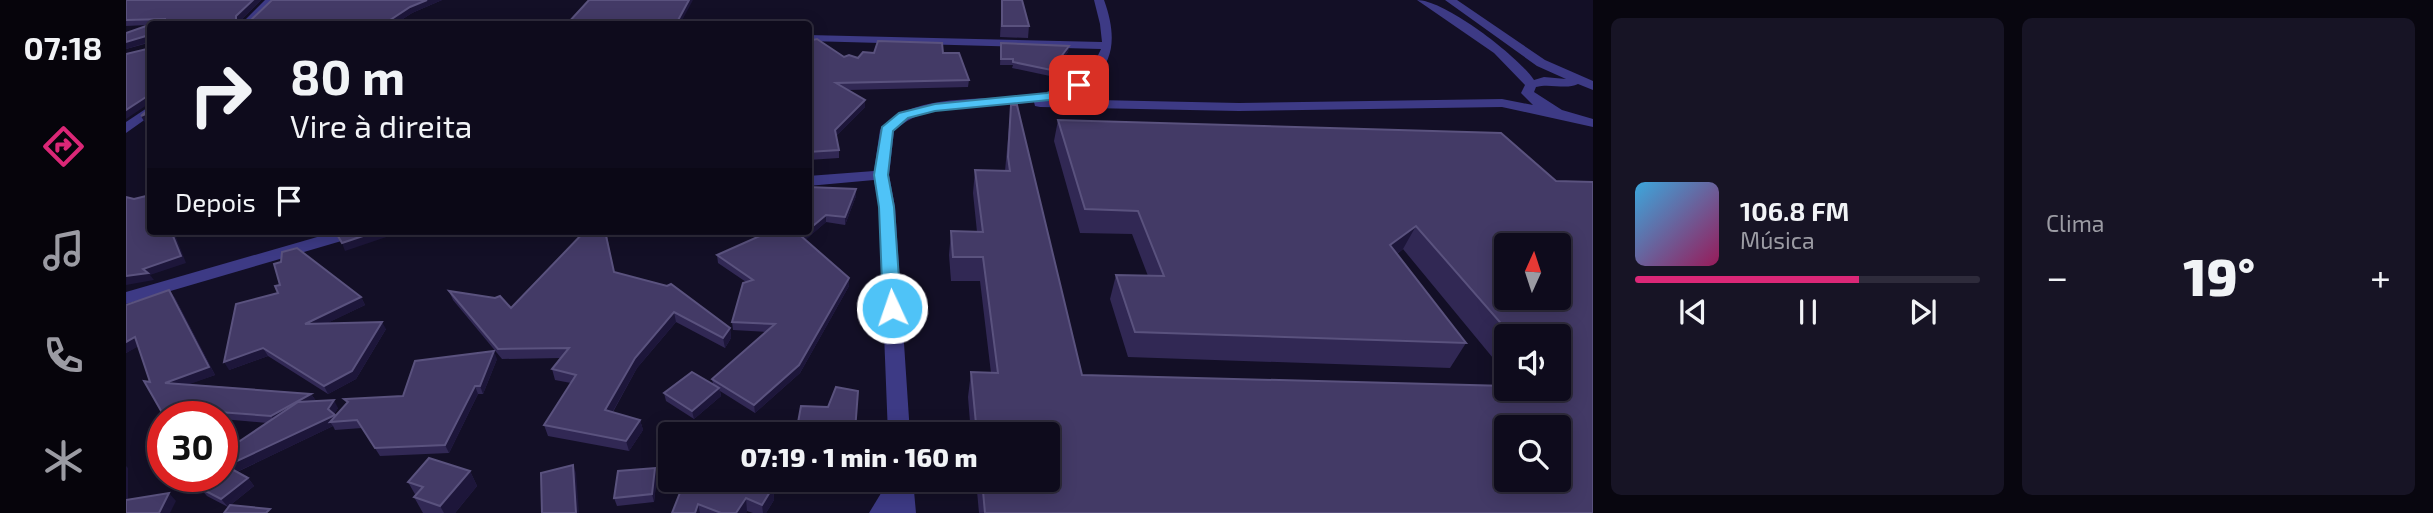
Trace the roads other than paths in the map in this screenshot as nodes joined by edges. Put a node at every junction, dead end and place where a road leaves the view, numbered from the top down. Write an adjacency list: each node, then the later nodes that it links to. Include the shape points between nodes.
1 (271, 0): 5 (street)
2 (1100, 0): 7 (street)
3 (1422, 0): 9 (street, via 1525,72)
4 (1450, 0): 8 (street, via 1541,63)
5 (249, 21)
6 (812, 38): 7 (street)
7 (1108, 46): 10 (street, via 1100,68 1079,85 1049,96)
8 (1593, 87): 9 (street, via 1557,81)
9 (1529, 89): 11 (street); 13 (street, via 1536,103)
10 (995, 102): 11 (street, via 1239,107); 16 (street, via 904,116 887,130)
11 (1502, 103): 13 (street)
12 (147, 112): 15 (street)
13 (1558, 114): 14 (street)
14 (1593, 123)
15 (126, 129)
16 (881, 175): 17 (street); 20 (street, via 887,207)
17 (812, 181)
18 (342, 235): 19 (street)
19 (126, 298)
20 (898, 422)
21 (895, 492): 23 (street)
22 (902, 492): 24 (street)
23 (881, 513)
24 (904, 513)

